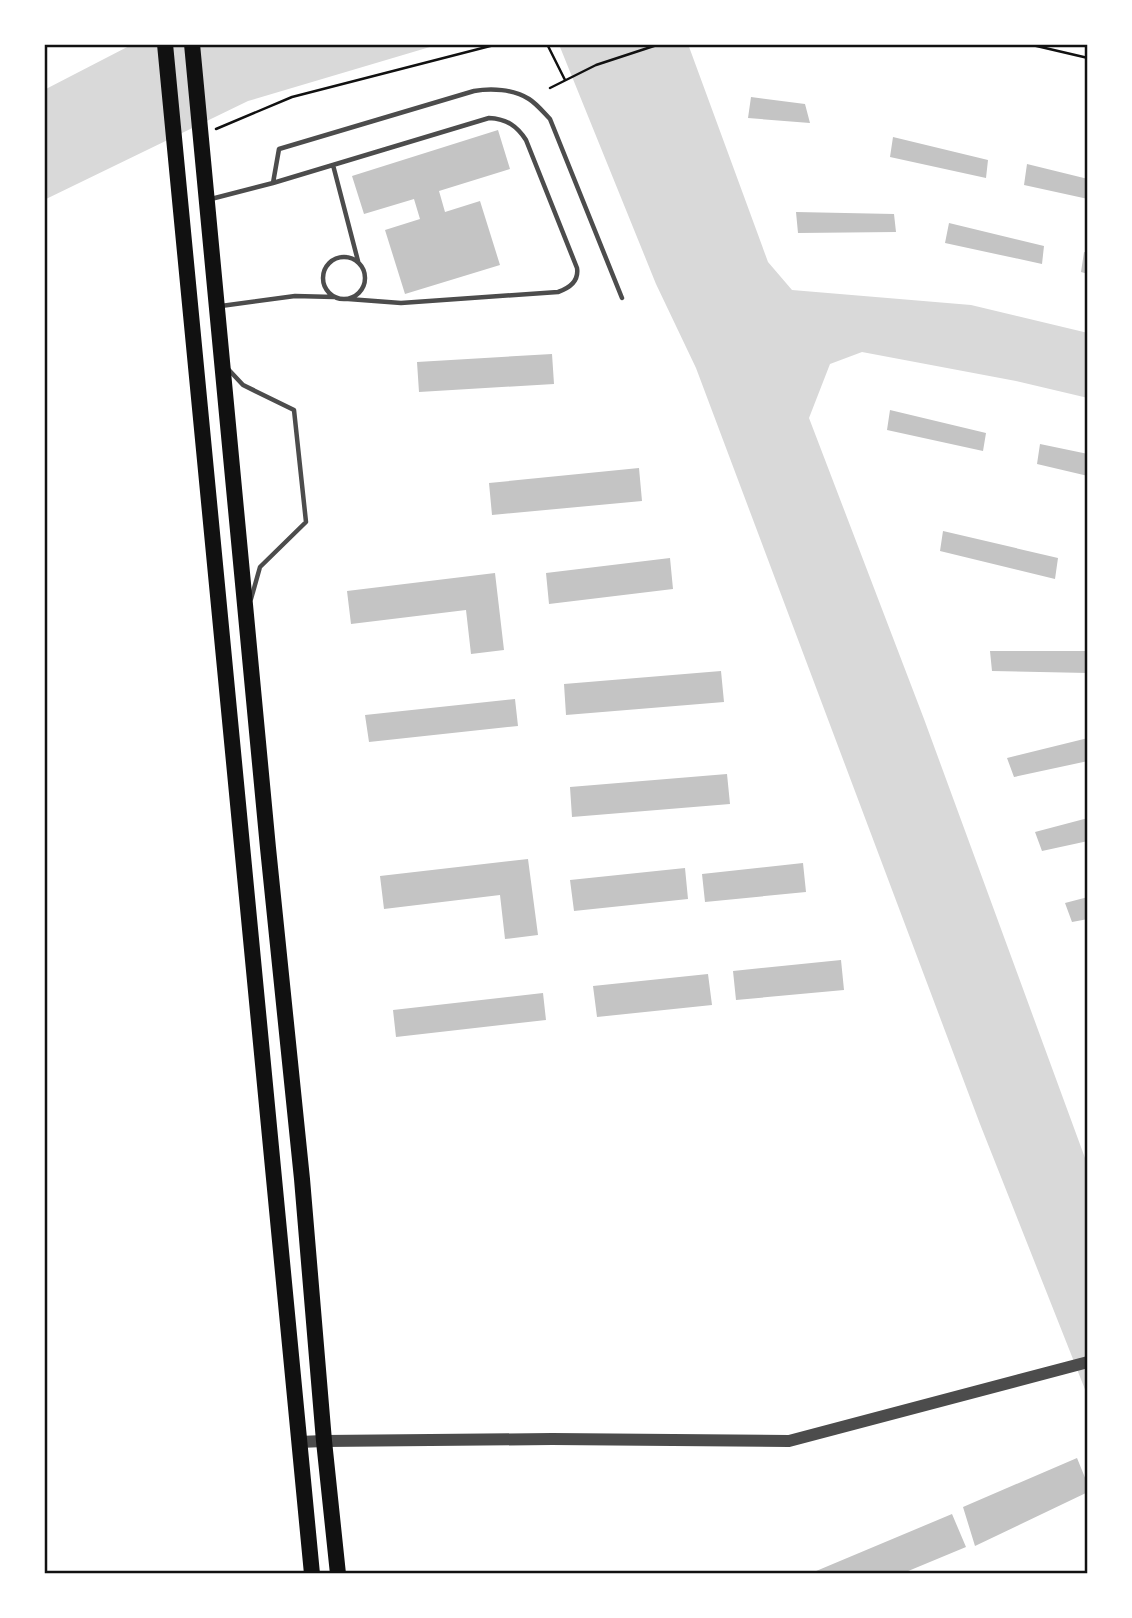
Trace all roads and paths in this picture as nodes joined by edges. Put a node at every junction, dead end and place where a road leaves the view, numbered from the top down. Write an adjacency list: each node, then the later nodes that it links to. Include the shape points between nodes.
1 (165, 44): 23 (main road)
2 (192, 44): 10 (main road)
3 (499, 44): 10 (path, via 292,97)
4 (547, 44): 8 (path)
5 (660, 44): 8 (path)
6 (1028, 44): 7 (path)
7 (1088, 58)
8 (565, 80): 9 (path)
9 (550, 89)
10 (200, 135): 13 (main road)
11 (333, 165): 12 (lane); 14 (lane); 17 (lane, via 489,118 511,123 526,141 578,274 573,285 558,292 401,303)
12 (273, 183): 13 (lane); 16 (lane, via 279,149 474,91 515,93 529,99 550,119)
13 (207, 200): 18 (main road)
14 (358, 261): 15 (lane, via 338,257 326,265 322,279); 17 (lane, via 365,280 360,292)
15 (334, 297): 17 (lane); 18 (lane, via 295,296)
16 (622, 298)
17 (348, 299)
18 (217, 306): 19 (main road)
19 (222, 362): 20 (main road); 20 (lane, via 243,386 294,410 306,522 260,567)
20 (246, 616): 22 (main road)
21 (1088, 1362): 22 (street, via 789,1441)
22 (324, 1441): 23 (street); 25 (main road)
23 (299, 1442): 24 (main road)
24 (312, 1574)
25 (338, 1574)

